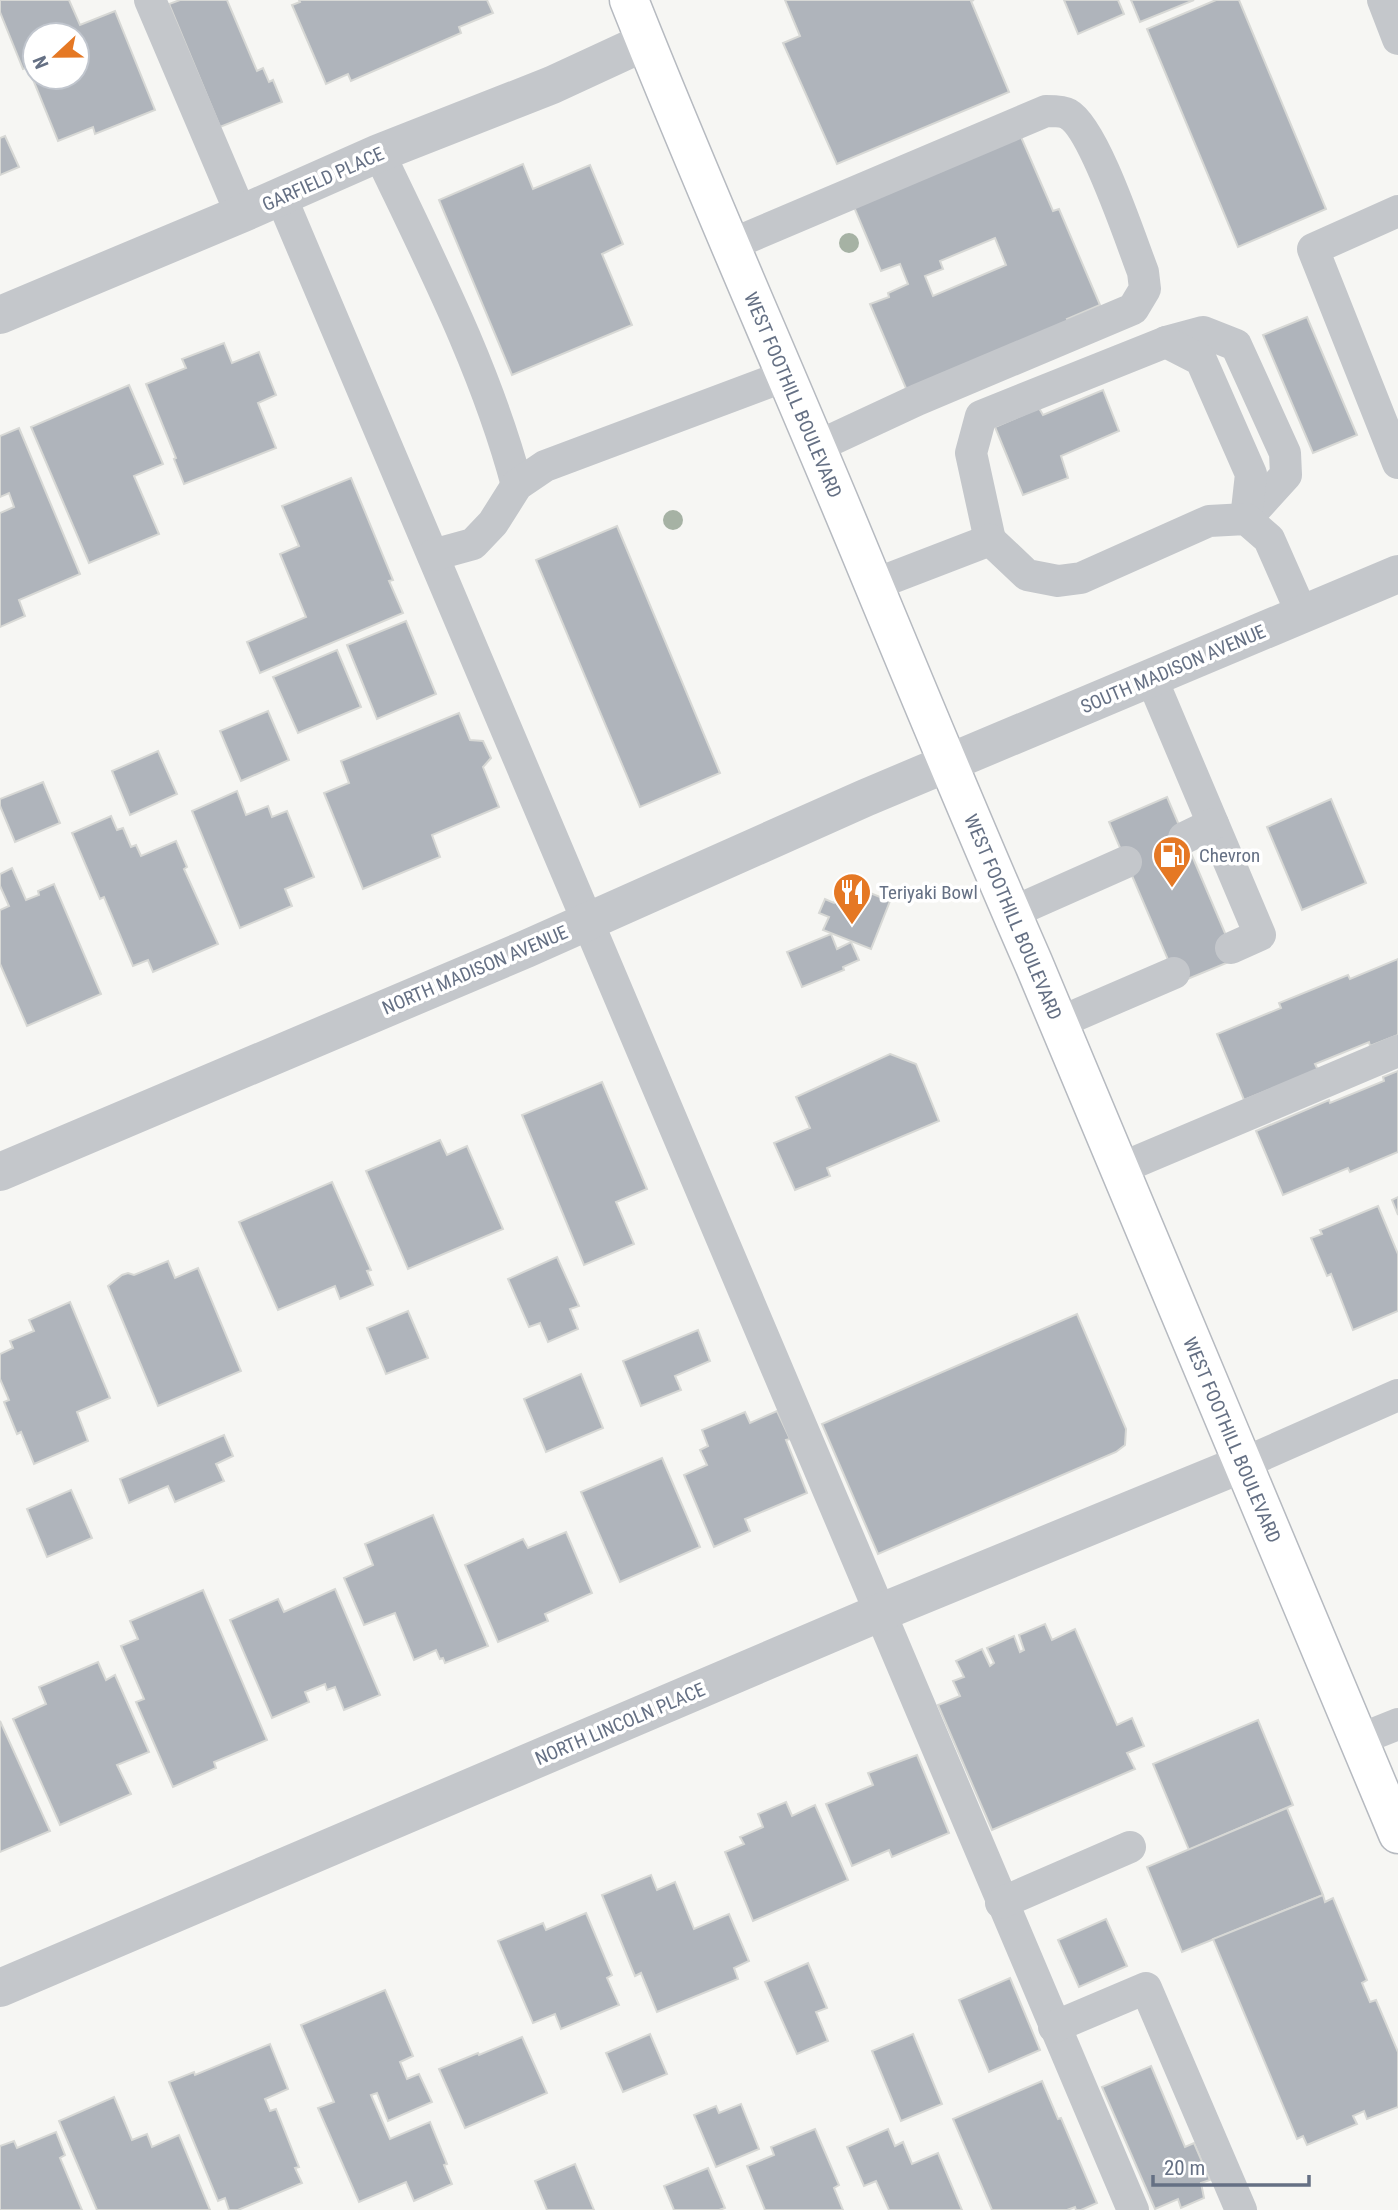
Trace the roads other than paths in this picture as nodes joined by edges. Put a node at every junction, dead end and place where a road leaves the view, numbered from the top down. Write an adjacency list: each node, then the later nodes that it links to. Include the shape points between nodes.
1 (150, 0): 9 (lane)
2 (629, 0): 5 (main road, WEST FOOTHILL BOULEVARD)
3 (1383, 0): 4 (lane)
4 (1398, 38)
5 (646, 42): 6 (street, GARFIELD PLACE, via 552,85); 10 (main road, WEST FOOTHILL BOULEVARD)
6 (379, 153): 7 (street, GARFIELD PLACE); 15 (lane, via 465,334 505,439)
7 (281, 197): 9 (street, GARFIELD PLACE); 18 (lane)
8 (1398, 211): 14 (lane, via 1312,249)
9 (241, 215): 11 (street, GARFIELD PLACE)
10 (730, 246): 12 (main road, WEST FOOTHILL BOULEVARD); 13 (lane, via 1046,111 1068,113 1082,128 1106,174 1143,272 1145,289 1133,309)
11 (0, 315)
12 (785, 376): 13 (main road, WEST FOOTHILL BOULEVARD); 15 (lane, via 545,466)
13 (816, 447): 20 (main road, WEST FOOTHILL BOULEVARD)
14 (1398, 463)
15 (517, 485): 18 (lane, via 493,523 472,544)
16 (1247, 519): 17 (lane, via 1209,521 1081,578 1058,582 1027,575); 17 (lane, via 1251,474 1200,360 1167,342 981,416 971,453); 21 (lane, via 1269,539)
17 (989, 540): 20 (lane)
18 (433, 555): 28 (lane)
19 (1398, 574): 21 (street, SOUTH MADISON AVENUE)
20 (873, 585): 23 (main road, WEST FOOTHILL BOULEVARD)
21 (1302, 614): 22 (street, SOUTH MADISON AVENUE)
22 (1151, 677): 23 (street, SOUTH MADISON AVENUE); 24 (lane)
23 (947, 764): 27 (main road, WEST FOOTHILL BOULEVARD); 28 (street, NORTH MADISON AVENUE)
24 (1213, 824): 25 (lane); 29 (lane, via 1260,935)
25 (1184, 838)
26 (1126, 862): 27 (lane)
27 (1011, 913): 31 (main road, WEST FOOTHILL BOULEVARD)
28 (588, 922): 34 (street, NORTH MADISON AVENUE); 37 (lane)
29 (1231, 948)
30 (1174, 973): 31 (lane)
31 (1058, 1023): 33 (main road, WEST FOOTHILL BOULEVARD)
32 (1398, 1051): 33 (lane)
33 (1119, 1169): 36 (main road, WEST FOOTHILL BOULEVARD)
34 (0, 1172)
35 (1398, 1395): 36 (lane)
36 (1242, 1464): 37 (street, NORTH LINCOLN PLACE); 39 (main road, WEST FOOTHILL BOULEVARD)
37 (879, 1613): 42 (lane); 43 (street, NORTH LINCOLN PLACE)
38 (1398, 1724): 39 (lane)
39 (1358, 1740): 40 (main road, WEST FOOTHILL BOULEVARD)
40 (1398, 1834)
41 (1130, 1847): 42 (lane)
42 (1001, 1903): 44 (lane)
43 (0, 1988)
44 (1054, 2027): 45 (lane); 46 (lane, via 1146,1988)
45 (1133, 2210)
46 (1241, 2210)

